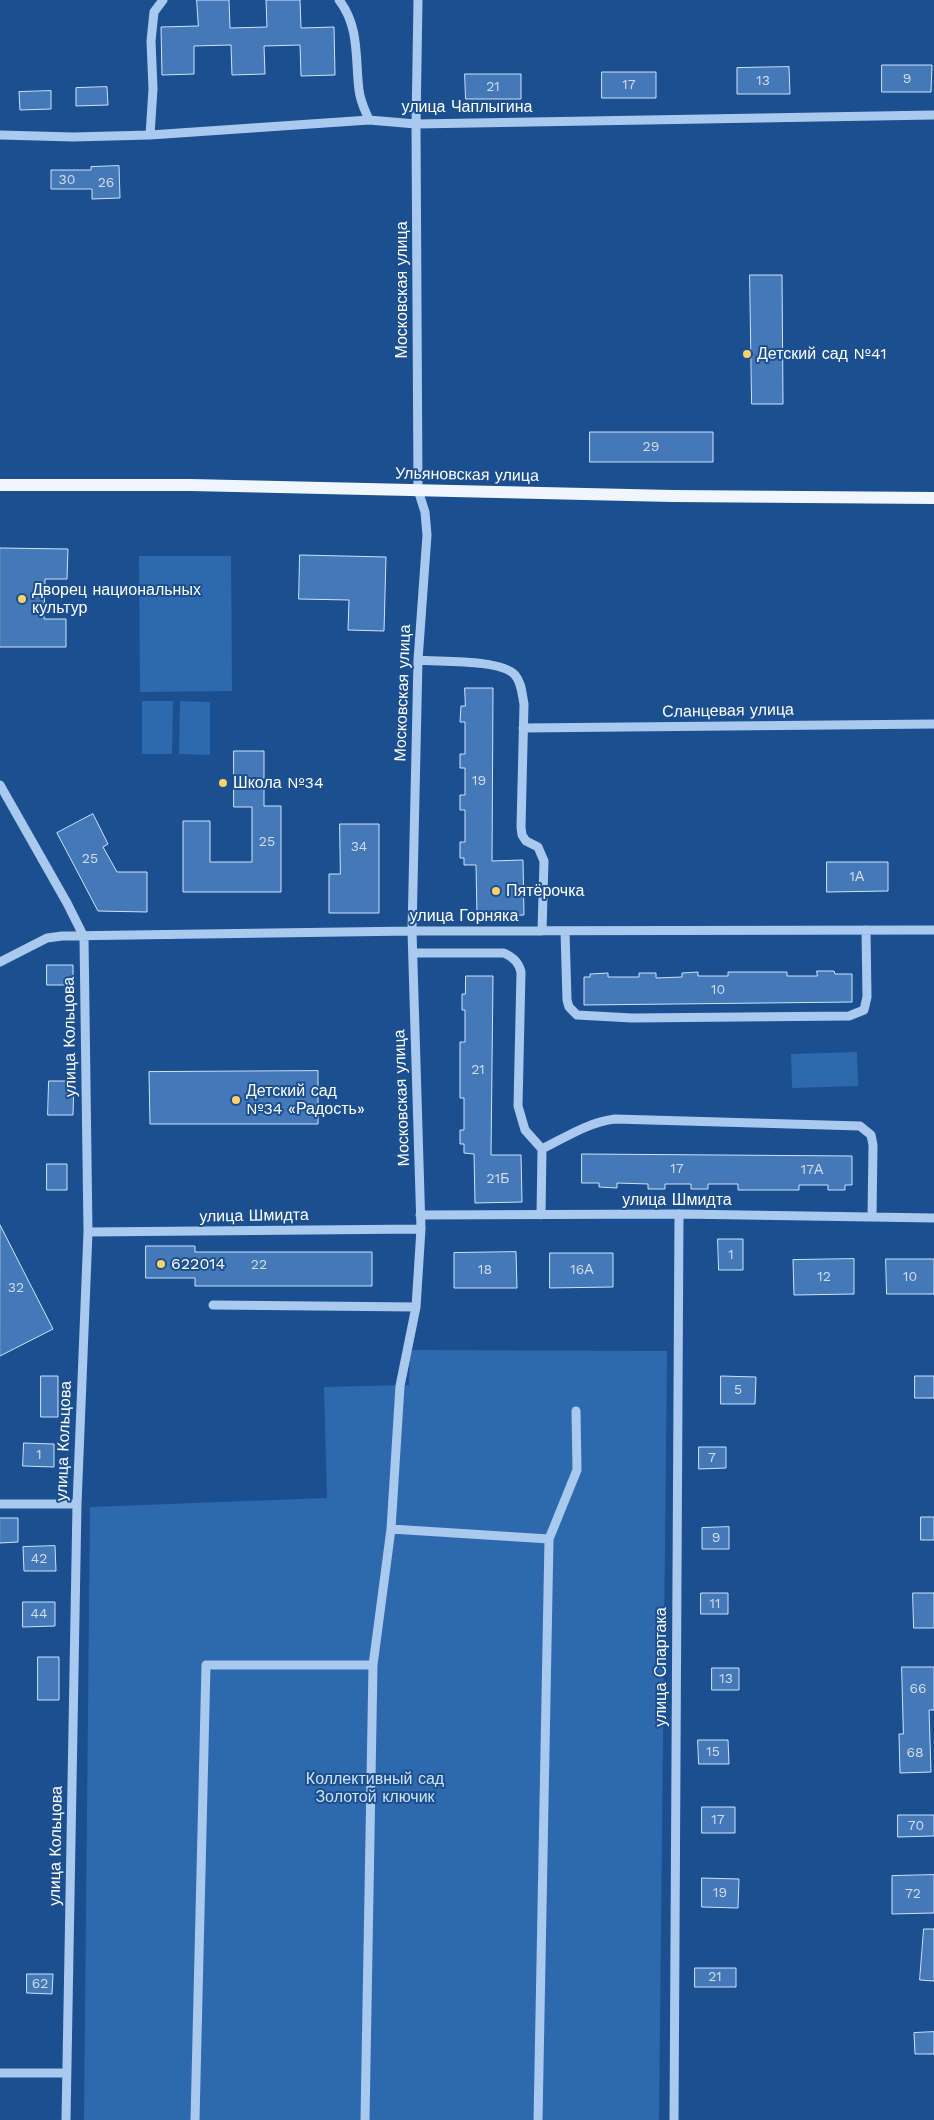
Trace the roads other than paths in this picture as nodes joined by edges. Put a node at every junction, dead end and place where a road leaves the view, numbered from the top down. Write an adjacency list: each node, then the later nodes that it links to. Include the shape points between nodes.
1 (163, 0): 8 (street, via 154,12 151,41 153,89)
2 (338, 0): 5 (street, via 355,36 359,90)
3 (418, 0): 6 (street, Московская улица)
4 (934, 115): 6 (street, улица Чаплыгина)
5 (369, 120): 6 (street, улица Чаплыгина); 8 (street, улица Чаплыгина)
6 (416, 124): 10 (street, Московская улица)
7 (0, 135): 8 (street, улица Чаплыгина)
8 (150, 135)
9 (0, 485): 10 (main road, Ульяновская улица)
10 (418, 490): 11 (main road, Ульяновская улица); 12 (street, Московская улица, via 428,535)
11 (934, 498)
12 (418, 660): 14 (street, via 493,665 509,670 521,686); 18 (street, Московская улица)
13 (934, 724): 14 (street, Сланцевая улица)
14 (523, 728): 19 (street, via 521,827 526,841 538,848 544,861)
15 (0, 785): 21 (street, улица Кольцова)
16 (866, 930): 17 (street, улица Горняка); 20 (street, улица Горняка); 20 (street, via 867,997 864,1010 858,1014 642,1018 582,1017 573,1012 567,1000)
17 (934, 930)
18 (412, 931): 19 (street, улица Горняка); 21 (street, улица Горняка); 22 (street, Московская улица)
19 (542, 931): 20 (street, улица Горняка)
20 (565, 931)
21 (84, 937): 23 (street, улица Горняка, via 47,938); 31 (street, улица Кольцова)
22 (413, 953): 24 (street, via 504,953 519,964 518,1106 525,1130); 26 (street, Московская улица)
23 (0, 962)
24 (542, 1149): 27 (street); 28 (street, via 589,1126 615,1119 860,1126 871,1136 873,1145)
25 (679, 1214): 27 (street, улица Шмидта); 28 (street, улица Шмидта); 46 (street, улица Спартака)
26 (420, 1215): 27 (street, улица Шмидта); 30 (street, Московская улица)
27 (541, 1215)
28 (872, 1217): 29 (street, улица Шмидта)
29 (934, 1218)
30 (421, 1229): 31 (street, улица Шмидта); 33 (street, Московская улица)
31 (88, 1232): 36 (street, улица Кольцова)
32 (213, 1305): 33 (street)
33 (416, 1307): 37 (street, Московская улица, via 400,1386)
34 (576, 1412): 38 (street, via 578,1470)
35 (0, 1504): 36 (street)
36 (77, 1504): 41 (street, улица Кольцова)
37 (391, 1529): 38 (street); 39 (street, Московская улица)
38 (549, 1539): 45 (street)
39 (373, 1664): 43 (street, via 206,1665); 44 (street, Московская улица)
40 (0, 2073): 41 (street)
41 (66, 2073): 42 (street, улица Кольцова)
42 (66, 2120)
43 (195, 2120)
44 (365, 2120)
45 (538, 2120)
46 (674, 2120)

